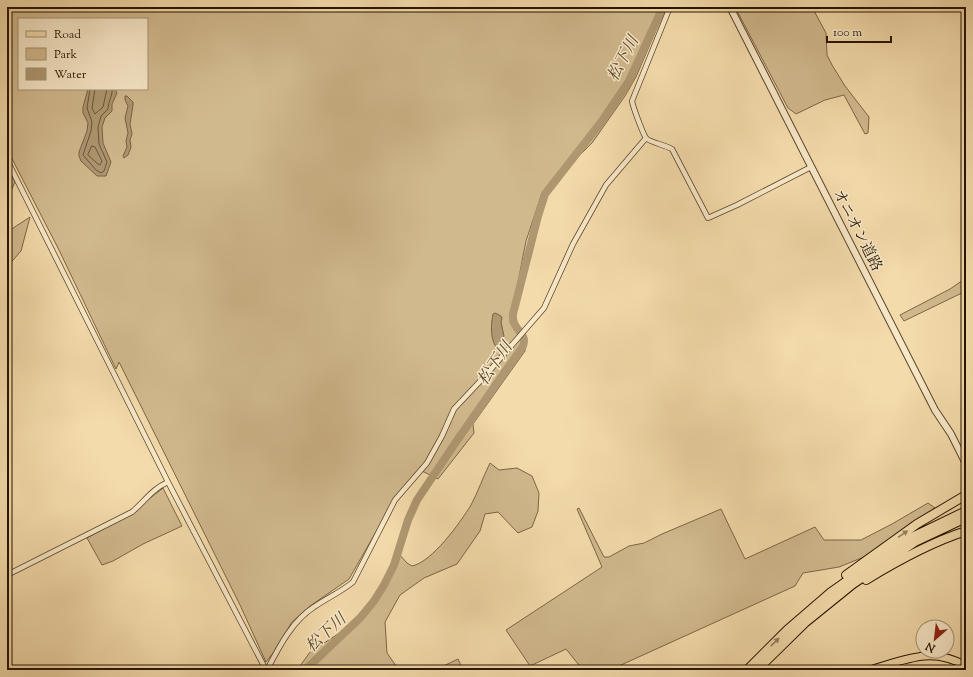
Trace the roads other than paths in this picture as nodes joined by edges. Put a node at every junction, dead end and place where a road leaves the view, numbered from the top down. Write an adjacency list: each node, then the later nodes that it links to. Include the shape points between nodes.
1 (670, 7): 3 (street, via 632,101)
2 (730, 7): 5 (street, オニオン道路)
3 (646, 138): 5 (street, via 672,149 708,218); 16 (street, via 606,185 573,244 544,308 454,409 426,463 395,500 353,582 313,607 297,621)
4 (7, 160): 7 (street)
5 (811, 166): 6 (street, オニオン道路, via 935,410)
6 (966, 464)
7 (168, 482): 12 (street, via 150,493 132,512); 16 (street)
8 (966, 494): 14 (highway, one-way to 8, via 854,568 916,524)
9 (966, 511): 14 (highway, via 914,536 881,557 831,592)
10 (966, 518): 13 (highway, via 915,542)
11 (966, 531): 13 (highway, via 883,570)
12 (7, 575)
13 (827, 603): 18 (highway)
14 (787, 630): 17 (highway, one-way to 14)
15 (966, 666): 19 (main road, via 946,657 932,655 918,656)
16 (266, 670)
17 (747, 670)
18 (758, 670)
19 (870, 670)

